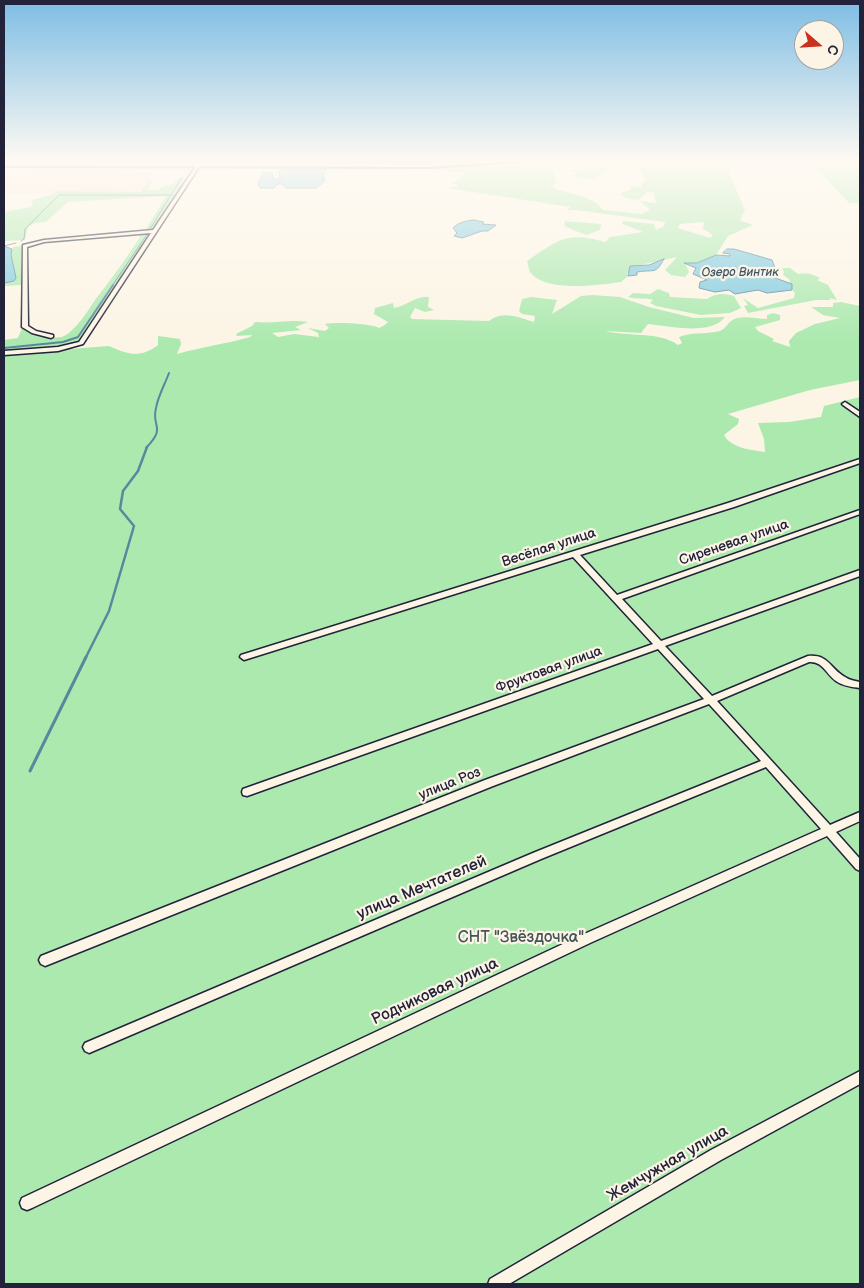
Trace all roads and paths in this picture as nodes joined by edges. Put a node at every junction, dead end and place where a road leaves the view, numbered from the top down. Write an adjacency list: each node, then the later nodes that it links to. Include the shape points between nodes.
1 (161, 221): 2 (street)
2 (155, 231): 3 (street, via 44,241 25,246 24,327); 4 (street, via 80,343 66,348)
3 (51, 336)
4 (4, 353)
5 (845, 404): 6 (street)
6 (860, 415)
7 (860, 461): 9 (street, Весёлая улица)
8 (860, 512): 11 (street, Сиреневая улица)
9 (574, 553): 11 (street); 13 (street, Весёлая улица)
10 (860, 573): 12 (street, Фруктовая улица)
11 (616, 598): 12 (street)
12 (658, 646): 15 (street); 17 (street, Фруктовая улица)
13 (244, 657)
14 (860, 684): 15 (street, улица Роз, via 839,679 822,660 814,658)
15 (711, 700): 16 (street); 21 (street, улица Роз, via 489,783)
16 (768, 762): 19 (street); 22 (street, улица Мечтателей)
17 (247, 792)
18 (860, 816): 19 (street, Родниковая улица)
19 (829, 830): 20 (street); 24 (street, Родниковая улица, via 586,938)
20 (860, 866)
21 (45, 960)
22 (89, 1047)
23 (860, 1077): 25 (street, Жемчужная улица, via 716,1155)
24 (27, 1203)
25 (495, 1284)

